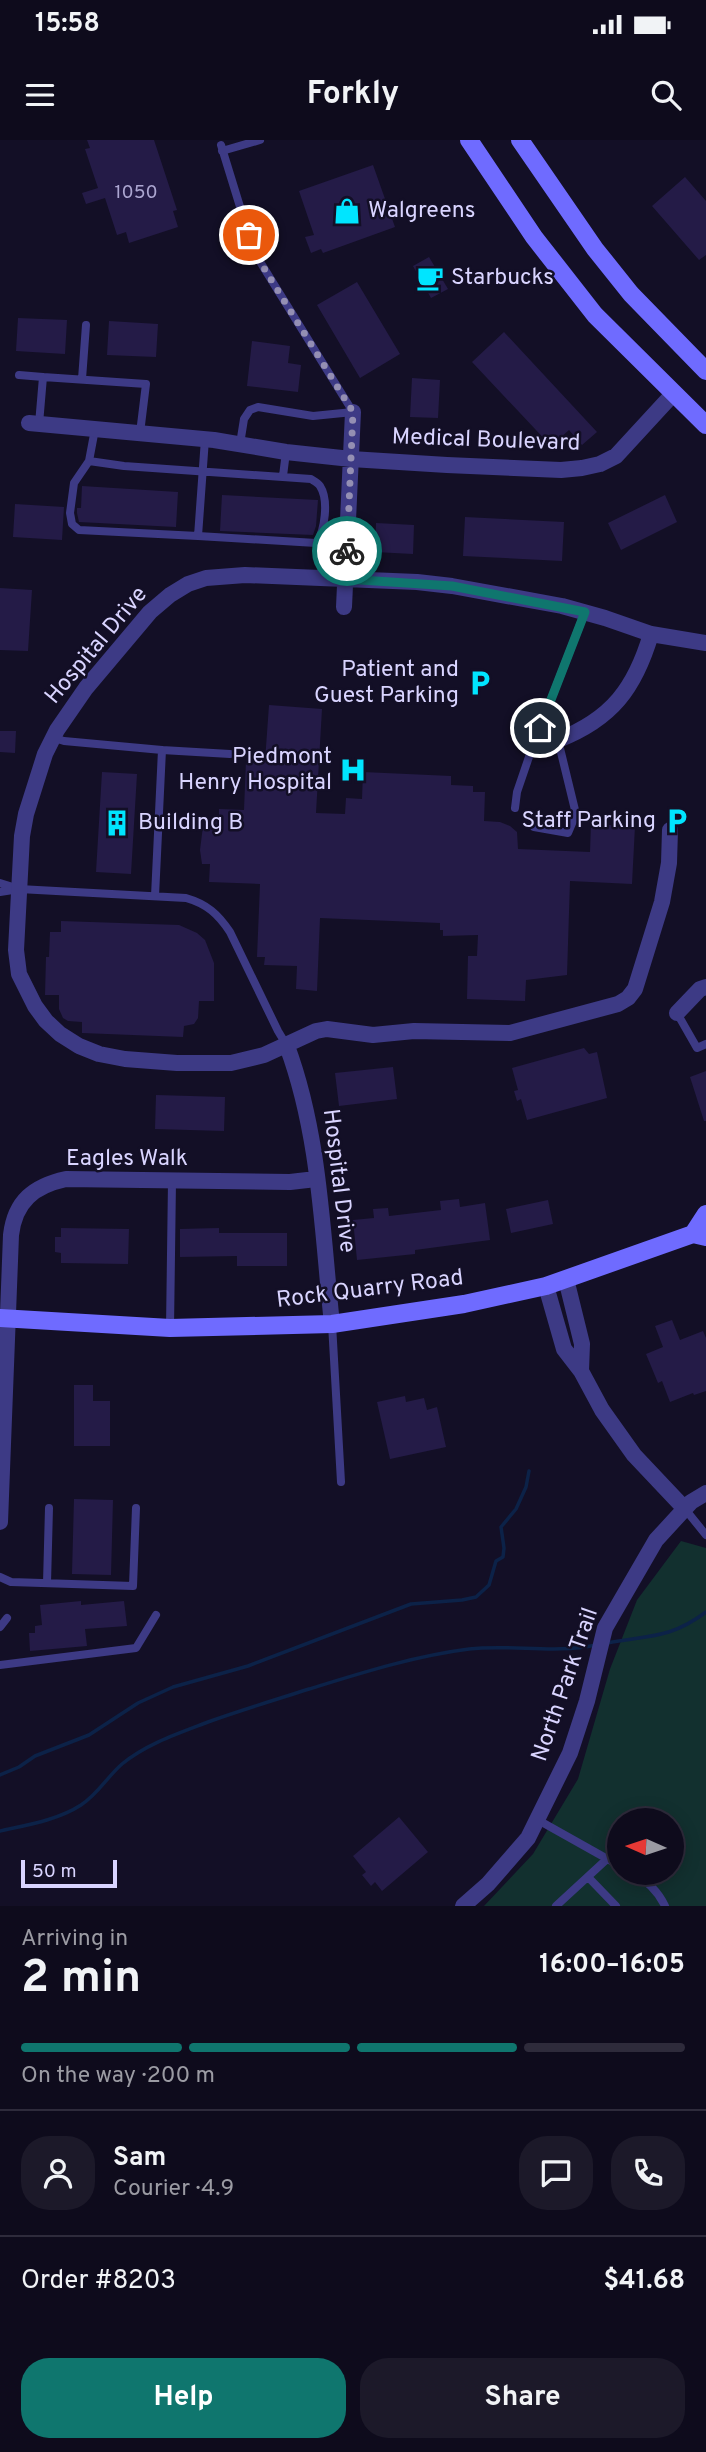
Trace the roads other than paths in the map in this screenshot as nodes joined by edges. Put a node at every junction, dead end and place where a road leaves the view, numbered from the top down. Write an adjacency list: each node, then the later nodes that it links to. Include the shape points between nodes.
1 (260, 140): 10 (lane, via 222,148 254,252)
2 (469, 140): 9 (street, via 534,237 595,315)
3 (523, 143): 5 (street, via 572,218 631,294)
4 (86, 325): 8 (lane)
5 (706, 371)
6 (19, 375): 7 (lane)
7 (43, 377): 8 (lane); 11 (lane)
8 (82, 379): 14 (lane, via 146,384)
9 (674, 393): 12 (street); 18 (street, Medical Boulevard, via 616,456 582,468)
10 (353, 412): 16 (lane, via 313,416 258,407 244,419); 18 (street)
11 (34, 423): 13 (street, Medical Boulevard)
12 (706, 425)
13 (94, 429): 14 (street, Medical Boulevard); 19 (lane)
14 (140, 433): 15 (street, Medical Boulevard)
15 (205, 439): 16 (street, Medical Boulevard); 20 (lane)
16 (240, 444): 17 (street, Medical Boulevard)
17 (286, 452): 18 (street, Medical Boulevard); 21 (lane)
18 (351, 458): 23 (street)
19 (89, 461): 20 (lane); 22 (lane, via 74,483 72,524 79,530)
20 (202, 470): 21 (lane); 22 (lane)
21 (284, 477): 22 (lane, via 311,479 320,486 325,502 316,543)
22 (198, 536)
23 (345, 579): 24 (street); 25 (street, Hospital Drive, via 452,586); 28 (street, Hospital Drive, via 226,575 188,584 150,612 86,688)
24 (344, 607)
25 (585, 612): 26 (street, Hospital Drive); 31 (lane)
26 (651, 634): 27 (street, Hospital Drive); 29 (street, via 637,673 622,696 591,725)
27 (706, 643)
28 (54, 738): 30 (lane); 37 (street, Hospital Drive, via 37,773 26,814)
29 (558, 740): 31 (lane); 34 (lane, via 576,814 568,833)
30 (162, 750): 32 (lane); 39 (lane)
31 (531, 751): 33 (lane)
32 (230, 754)
33 (516, 808)
34 (534, 827)
35 (670, 830): 43 (street, Hospital Drive, via 663,902 635,989 618,1004 510,1033 373,1035 327,1029)
36 (0, 883): 37 (lane, Hospital Drive)
37 (19, 889): 38 (lane, Hospital Drive); 39 (lane, Hospital Drive); 43 (street, Hospital Drive, via 19,974 46,1021 79,1046 125,1059 213,1064 247,1060)
38 (0, 892)
39 (155, 896): 43 (lane, Hospital Drive, via 201,903 221,918)
40 (706, 987): 41 (street)
41 (677, 1013): 42 (lane, via 697,1048)
42 (706, 1044)
43 (287, 1046): 44 (street, Hospital Drive, via 306,1104)
44 (316, 1179): 45 (street, Eagles Walk); 51 (street, Hospital Drive)
45 (172, 1181): 50 (street, Eagles Walk, via 66,1179 37,1188 21,1204 12,1228); 52 (lane)
46 (706, 1214): 47 (street, Rock Quarry Road)
47 (699, 1235): 48 (street, Rock Quarry Road)
48 (566, 1279): 49 (street, Rock Quarry Road); 53 (street, via 582,1344)
49 (546, 1286): 51 (street, Rock Quarry Road); 53 (street, via 565,1349)
50 (4, 1319): 52 (street, Rock Quarry Road); 54 (street)
51 (332, 1324): 52 (street, Rock Quarry Road); 56 (lane)
52 (170, 1328)
53 (582, 1371): 60 (street, via 622,1439)
54 (2, 1378): 55 (street)
55 (1, 1466): 61 (street)
56 (341, 1482)
57 (706, 1493): 60 (street, North Park Trail)
58 (49, 1508): 64 (lane)
59 (136, 1508): 64 (lane, via 134,1586)
60 (685, 1509): 62 (lane); 69 (street, North Park Trail, via 656,1540 605,1628 570,1753)
61 (0, 1522)
62 (706, 1535)
63 (0, 1577): 64 (lane, via 11,1582)
64 (47, 1583)
65 (156, 1615): 68 (lane, via 136,1648)
66 (7, 1618): 67 (lane)
67 (0, 1627)
68 (0, 1665)
69 (538, 1820): 70 (lane); 74 (street, North Park Trail, via 488,1884)
70 (607, 1859): 71 (lane)
71 (588, 1877): 73 (lane); 75 (lane)
72 (650, 1885): 76 (lane)
73 (560, 1905)
74 (463, 1906)
75 (616, 1906)
76 (665, 1906)

